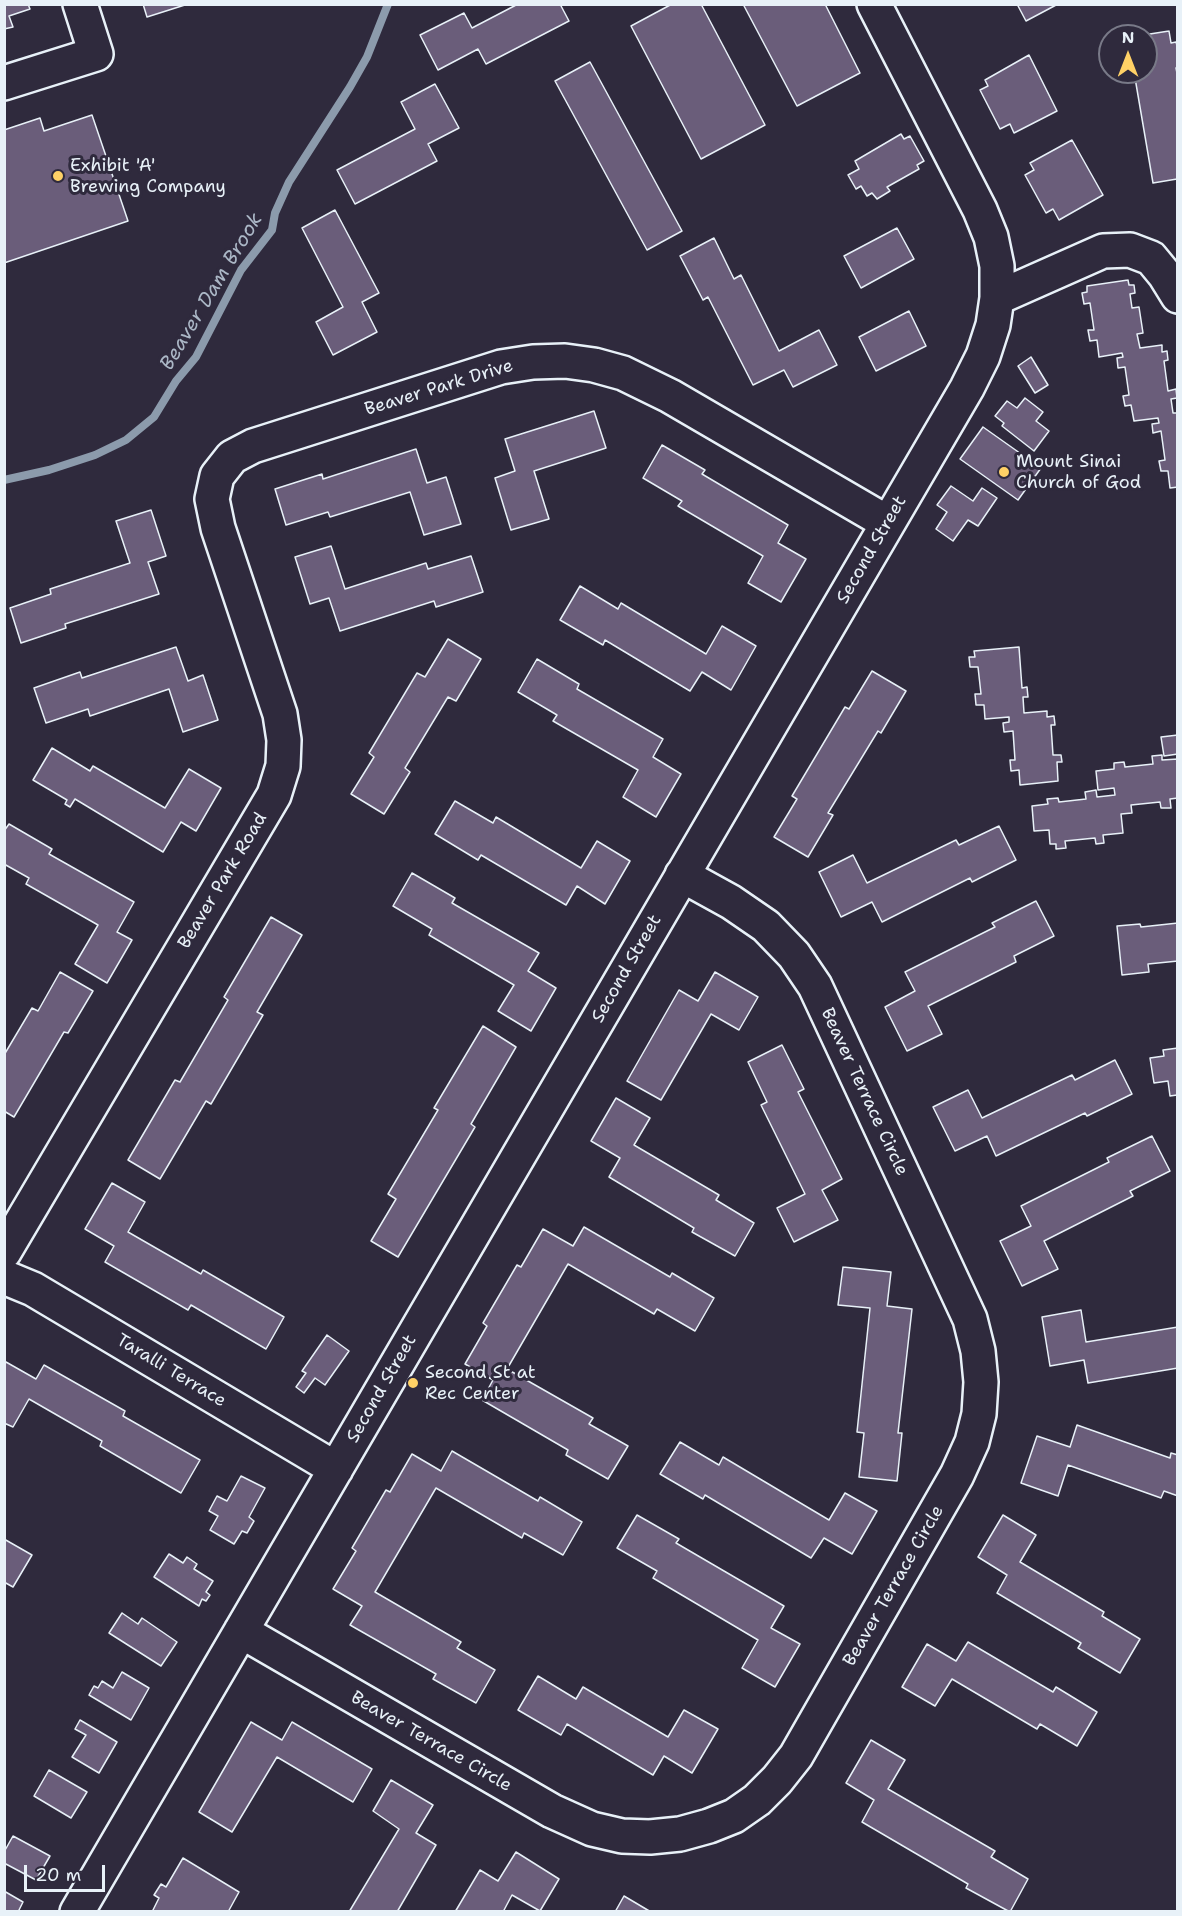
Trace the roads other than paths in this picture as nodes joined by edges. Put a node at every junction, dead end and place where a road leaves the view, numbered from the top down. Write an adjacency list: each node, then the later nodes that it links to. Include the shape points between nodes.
1 (80, 4): 3 (street, via 96,54)
2 (874, 4): 5 (street, Second Street, via 980,210 997,266)
3 (4, 84)
4 (1178, 297): 5 (street, via 1151,258 1130,250 1103,251)
5 (997, 298): 7 (street, Second Street, via 983,356)
6 (217, 476): 7 (street, Beaver Park Drive, via 232,458 253,446 501,367 565,361 623,373 670,396); 9 (street, Beaver Park Road, via 212,499 218,528 280,714 283,766 274,795)
7 (888, 523): 8 (street, Second Street)
8 (682, 875): 11 (street, Second Street); 12 (street, Beaver Terrace Circle, via 766,926 794,955 815,986 970,1318 978,1350 979,1414 972,1442 957,1475 796,1756 757,1800 734,1815 680,1834 622,1836 592,1829 552,1811)
9 (4, 1252)
10 (4, 1277): 11 (street, Taralli Terrace, via 33,1289)
11 (336, 1468): 12 (street, Second Street)
12 (241, 1631): 13 (street, Second Street)
13 (77, 1911)

